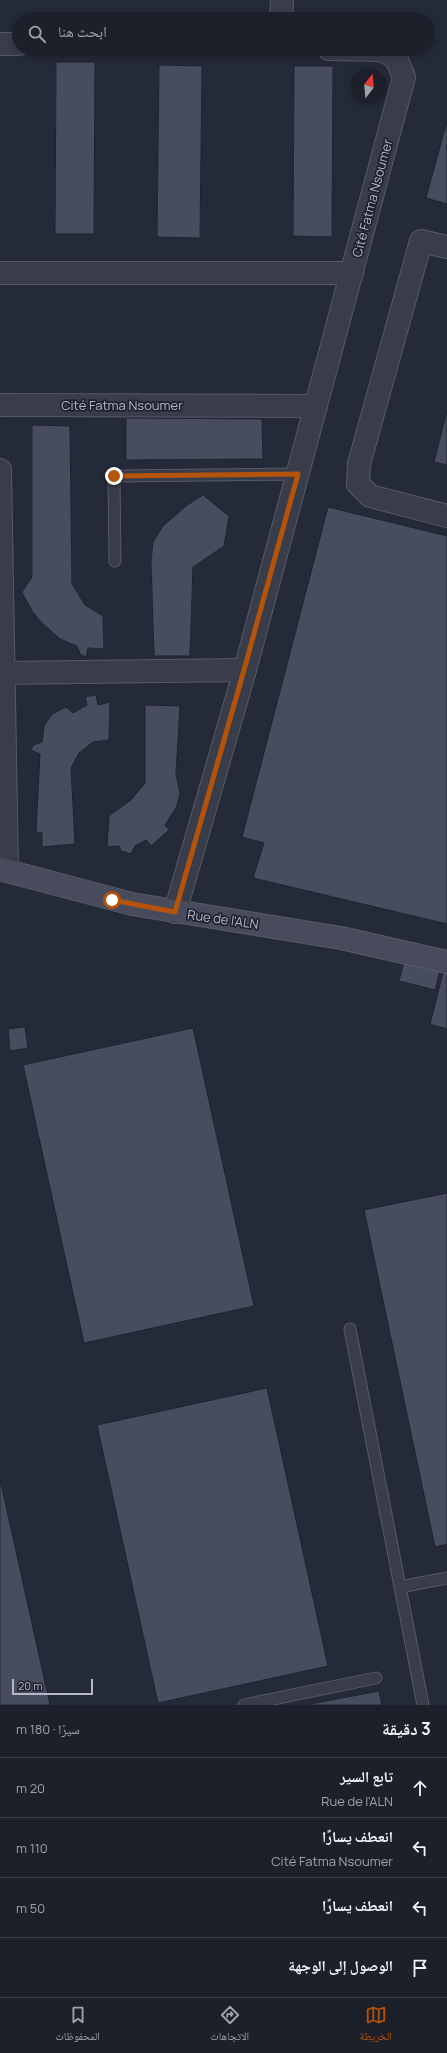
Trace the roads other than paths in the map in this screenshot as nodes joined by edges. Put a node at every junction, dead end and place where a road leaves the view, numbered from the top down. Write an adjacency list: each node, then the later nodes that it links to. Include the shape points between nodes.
1 (282, 0): 2 (street)
2 (281, 12)
3 (0, 44): 4 (street)
4 (12, 44)
5 (392, 56): 8 (street, Cité Fatma Nsoumer, via 396,58 404,77)
6 (447, 247): 13 (street, via 421,241 359,464 358,484 370,496)
7 (0, 273): 8 (street)
8 (352, 273): 10 (street, Cité Fatma Nsoumer)
9 (0, 405): 10 (street, Cité Fatma Nsoumer)
10 (316, 406): 12 (street, Cité Fatma Nsoumer)
11 (0, 470): 16 (street)
12 (298, 474): 14 (lane, via 114,476); 15 (street, Cité Fatma Nsoumer)
13 (447, 516)
14 (115, 561)
15 (244, 670): 16 (street); 18 (street, Cité Fatma Nsoumer)
16 (2, 673): 17 (street)
17 (3, 870): 18 (street, Rue de l'ALN, via 112,900)
18 (175, 912): 19 (street, Rue de l'ALN, via 342,938)
19 (447, 962)
20 (350, 1329): 22 (lane)
21 (447, 1578): 22 (lane)
22 (400, 1587): 25 (lane)
23 (376, 1678): 24 (lane)
24 (244, 1705)
25 (423, 1705)

